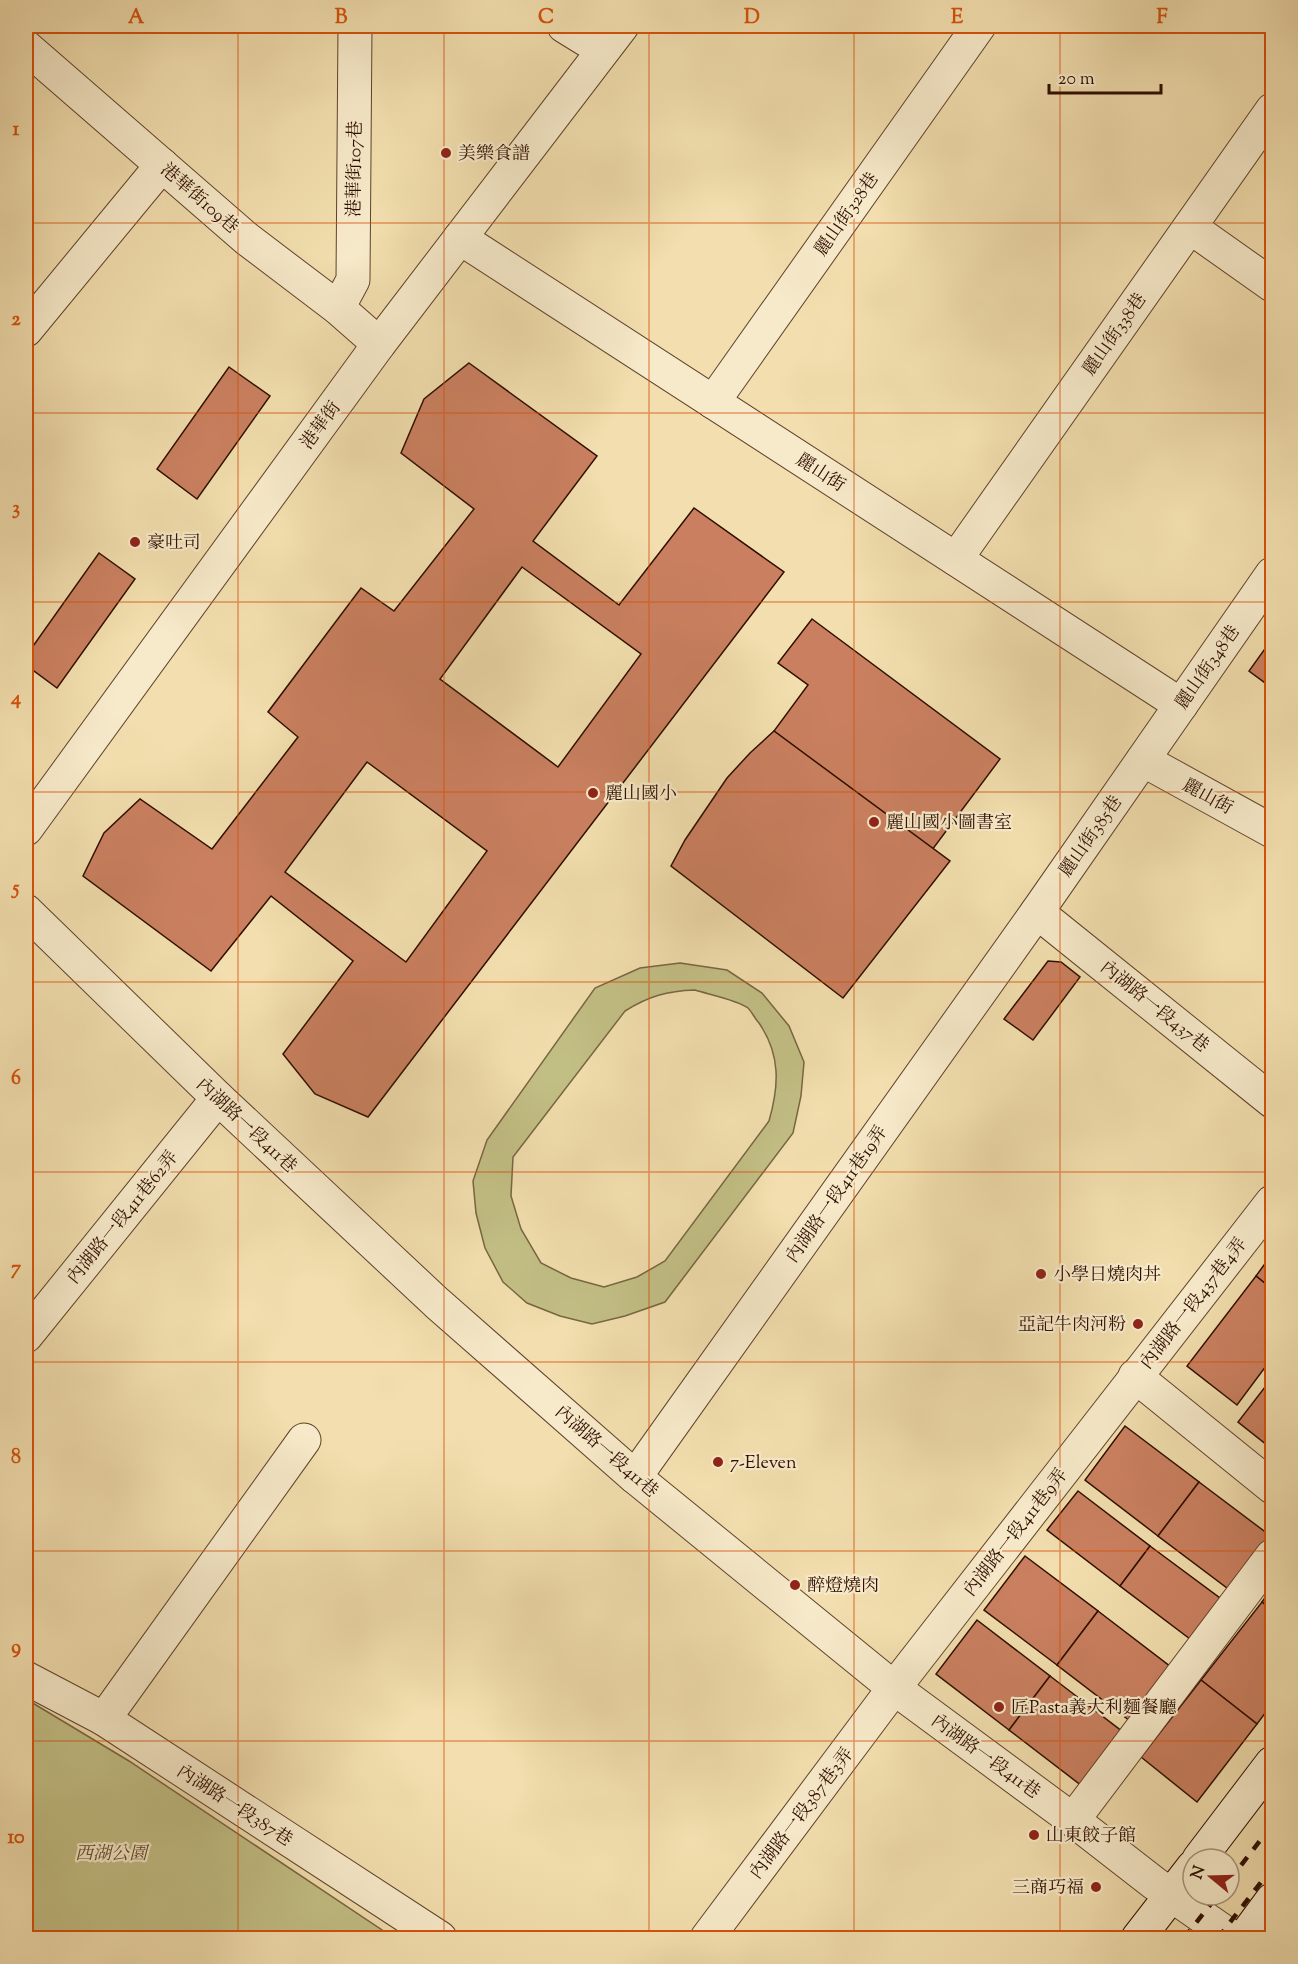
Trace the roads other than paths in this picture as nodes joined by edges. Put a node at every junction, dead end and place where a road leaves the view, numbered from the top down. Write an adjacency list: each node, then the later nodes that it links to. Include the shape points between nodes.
1 (355, 26): 12 (street, 港華街107巷, via 353,280)
2 (564, 26): 4 (street)
3 (979, 26): 15 (street, 麗山街328巷)
4 (613, 38): 9 (street, 港華街)
5 (26, 47): 7 (street, 港華街109巷)
6 (1272, 110): 8 (street, 麗山街338巷)
7 (162, 165): 11 (street); 12 (street, 港華街109巷, via 247,239)
8 (1190, 227): 10 (street); 16 (street, 麗山街338巷)
9 (460, 238): 14 (street, 港華街); 15 (street, 麗山街)
10 (1272, 285)
11 (39, 292): 13 (street)
12 (338, 308): 14 (street, 港華街109巷)
13 (26, 330)
14 (379, 344): 20 (street, 港華街)
15 (713, 402): 16 (street, 麗山街)
16 (956, 559): 18 (street, 麗山街)
17 (1272, 574): 18 (street, 麗山街348巷)
18 (1181, 705): 19 (street, 麗山街348巷)
19 (1143, 760): 21 (street, 麗山街); 23 (street, 麗山街385巷)
20 (26, 829)
21 (1272, 831)
22 (26, 911): 24 (street, 內湖路一段411巷)
23 (1037, 912): 25 (street, 內湖路一段437巷); 30 (street, 內湖路一段411巷19弄)
24 (218, 1098): 27 (street, 內湖路一段411巷62弄); 30 (street, 內湖路一段411巷, via 437,1304)
25 (1272, 1101)
26 (1272, 1202): 28 (street, 內湖路一段437巷4弄)
27 (26, 1336)
28 (1135, 1376): 31 (street); 34 (street, 內湖路一段411巷9弄)
29 (304, 1440): 35 (street)
30 (635, 1477): 34 (street, 內湖路一段411巷)
31 (1272, 1487)
32 (1272, 1556): 37 (street)
33 (26, 1678): 35 (street, 內湖路一段387巷)
34 (894, 1688): 37 (street, 內湖路一段411巷); 43 (street, 內湖路一段387巷3弄)
35 (104, 1719): 42 (street, 內湖路一段387巷)
36 (1272, 1763): 38 (street)
37 (1073, 1820): 40 (street, 內湖路一段411巷)
38 (1208, 1847)
39 (1181, 1884): 40 (street)
40 (1172, 1896): 44 (street); 45 (street, 內湖路一段411巷)
41 (1272, 1900): 46 (street)
42 (440, 1938)
43 (707, 1938)
44 (1138, 1938)
45 (1233, 1938)
46 (1244, 1938)

